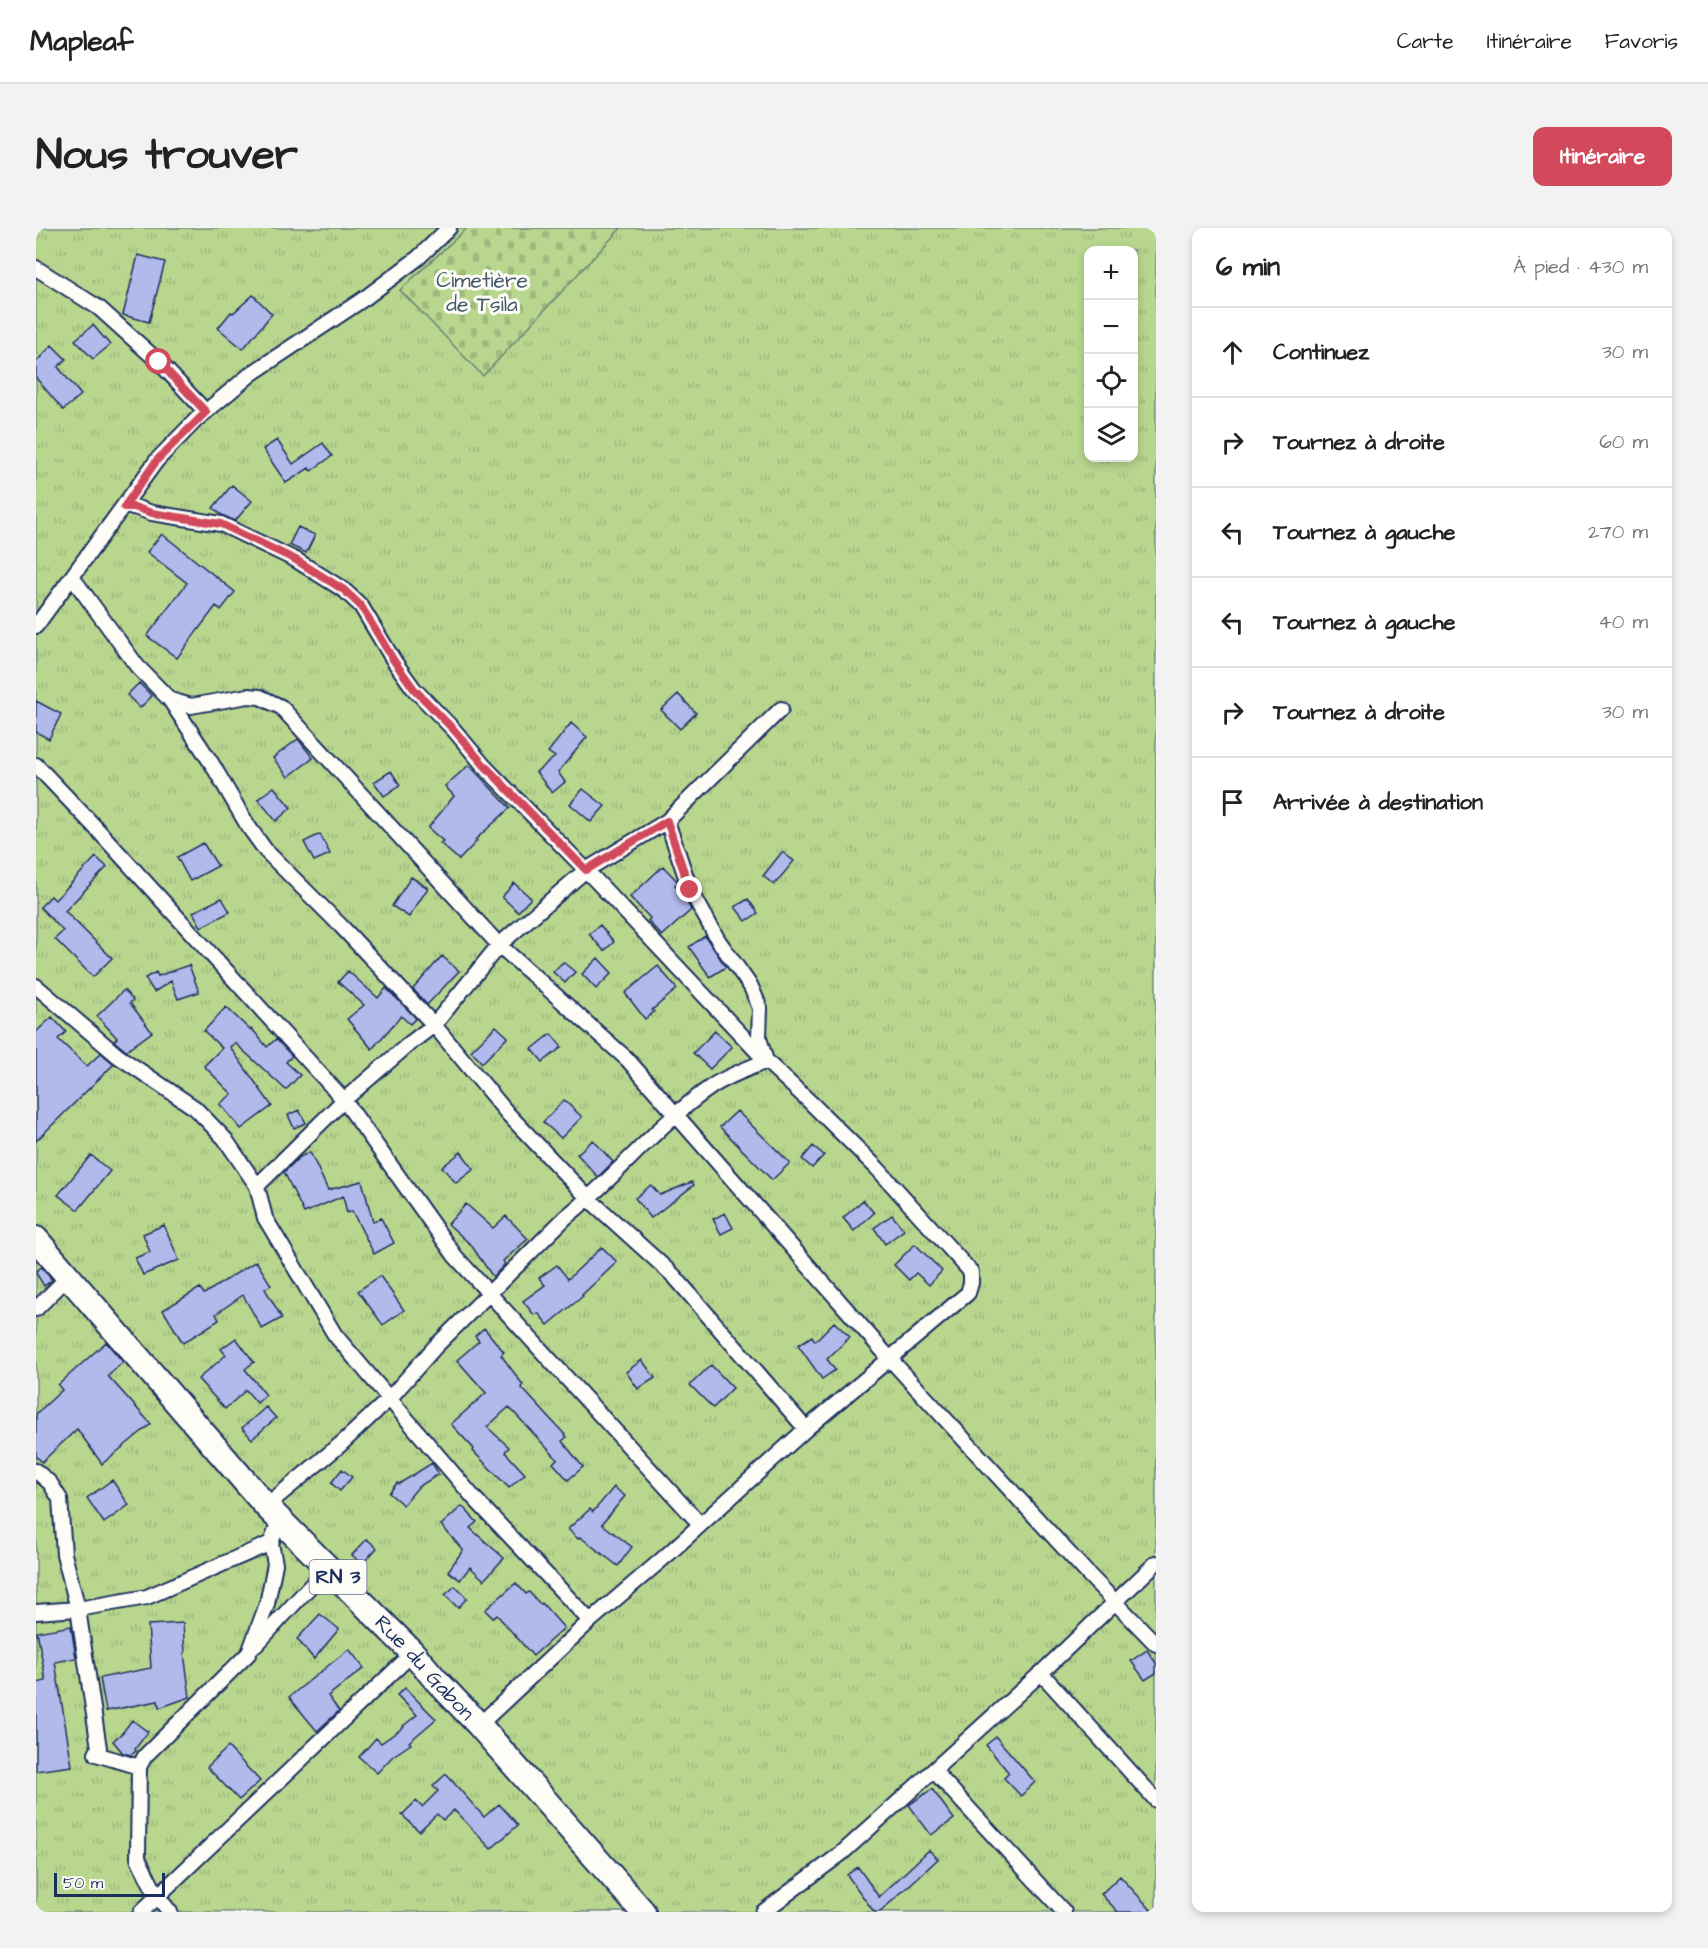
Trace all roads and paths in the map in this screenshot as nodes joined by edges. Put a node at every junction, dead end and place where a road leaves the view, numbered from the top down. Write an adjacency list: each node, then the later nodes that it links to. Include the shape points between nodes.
1 (449, 228): 3 (street, via 418,258 251,374)
2 (38, 274): 3 (street, via 99,308 153,356)
3 (206, 412): 4 (street, via 157,460)
4 (124, 507): 5 (street); 11 (street, via 221,524 296,560 344,590 361,606 414,689)
5 (72, 577): 6 (street); 7 (street, via 137,666)
6 (36, 626)
7 (170, 700): 12 (street, via 191,705 248,696 281,707); 14 (street, via 266,851)
8 (782, 709): 10 (street)
9 (36, 765): 16 (street)
10 (667, 821): 11 (street); 15 (street, via 690,890 760,1008 759,1038)
11 (586, 870): 12 (street); 15 (street)
12 (499, 945): 14 (street); 17 (street, via 627,1059)
13 (36, 986): 18 (street, via 118,1056 195,1108 225,1138)
14 (434, 1025): 16 (street); 19 (street, via 508,1114)
15 (766, 1061): 17 (street, via 713,1085); 24 (street, via 878,1168 970,1272 968,1293)
16 (344, 1100): 18 (street); 22 (street, via 455,1256)
17 (675, 1115): 19 (street); 24 (street)
18 (257, 1186): 25 (street, via 265,1218 335,1335)
19 (589, 1199): 22 (street); 26 (street, via 674,1276)
20 (36, 1239): 21 (highway, Rue du Gabon / RN 3)
21 (68, 1277): 23 (street); 28 (highway, Rue du Gabon / RN 3)
22 (489, 1294): 25 (street); 29 (street)
23 (36, 1309)
24 (890, 1359): 26 (street); 33 (street)
25 (389, 1398): 28 (street); 36 (street, via 474,1498)
26 (806, 1429): 29 (street)
27 (36, 1471): 34 (street, via 60,1499 64,1554)
28 (273, 1512): 30 (street); 32 (highway, Rue du Gabon / RN 3)
29 (700, 1524): 36 (street)
30 (271, 1543): 34 (street, via 147,1598); 38 (street, via 275,1564 267,1604)
31 (1156, 1563): 33 (street)
32 (328, 1567): 38 (street); 39 (highway, Rue du Gabon / RN 3)
33 (1116, 1603): 37 (street); 40 (street)
34 (78, 1609): 35 (street); 42 (street, via 99,1748 96,1754)
35 (36, 1612)
36 (590, 1621): 41 (street)
37 (1156, 1644)
38 (249, 1653): 42 (street, via 145,1756)
39 (413, 1653): 41 (highway, Rue du Gabon / RN 3); 45 (street)
40 (1041, 1672): 43 (street); 44 (street)
41 (479, 1725): 48 (highway, Rue du Gabon / RN 3)
42 (139, 1767): 45 (street, via 138,1858)
43 (934, 1771): 49 (street, via 842,1852); 50 (street)
44 (1156, 1800)
45 (157, 1896): 46 (street); 47 (street)
46 (141, 1912)
47 (170, 1912)
48 (643, 1912)
49 (763, 1912)
50 (1064, 1912)

